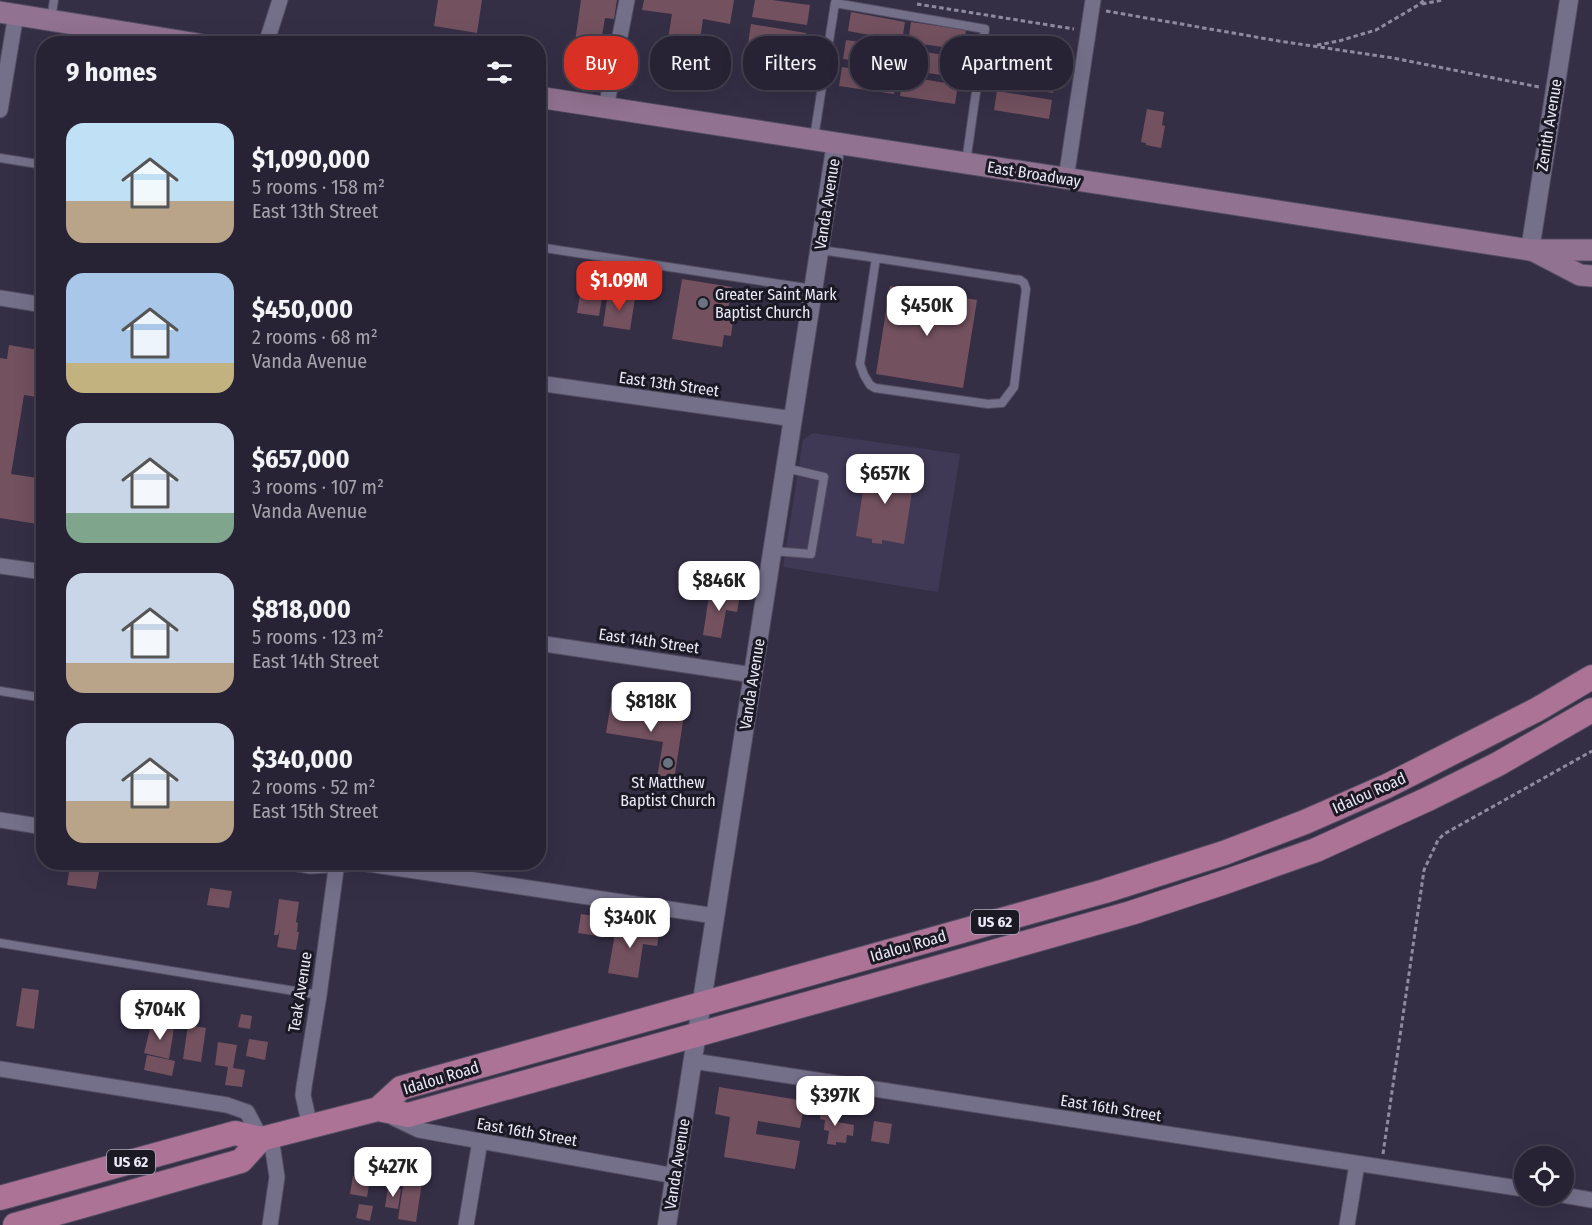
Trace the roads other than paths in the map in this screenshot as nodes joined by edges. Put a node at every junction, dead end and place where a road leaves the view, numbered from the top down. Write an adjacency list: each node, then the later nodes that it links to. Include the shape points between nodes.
1 (280, 0): 8 (street)
2 (627, 0): 10 (street)
3 (1569, 0): 19 (street, Zenith Avenue)
4 (1093, 4): 17 (street)
5 (52, 10): 6 (main road); 7 (main road)
6 (8, 13): 11 (street)
7 (164, 36)
8 (269, 36)
9 (546, 98): 10 (main road, East Broadway)
10 (606, 108): 12 (main road, East Broadway)
11 (0, 110)
12 (814, 139): 13 (main road, East Broadway); 15 (lane, via 835,3 985,29)
13 (836, 143): 15 (main road, East Broadway); 20 (street, Vanda Avenue)
14 (0, 158): 16 (lane)
15 (966, 162): 17 (main road, East Broadway)
16 (36, 164)
17 (1066, 179): 19 (main road, East Broadway)
18 (546, 248): 24 (lane)
19 (1530, 249): 21 (main road, East Broadway); 23 (main road, East Broadway, via 1580,275)
20 (820, 250): 22 (lane); 24 (street, Vanda Avenue)
21 (1592, 250)
22 (876, 258): 22 (lane, via 1024,283 1014,387 1002,403 870,385 860,364)
23 (1592, 276)
24 (814, 289): 28 (street, Vanda Avenue)
25 (0, 298): 26 (street)
26 (36, 304)
27 (546, 384): 28 (street, East 13th Street)
28 (794, 419): 29 (street, Vanda Avenue)
29 (786, 468): 30 (street, Vanda Avenue); 30 (lane, via 824,477 811,554)
30 (773, 551): 34 (street, Vanda Avenue)
31 (0, 566): 32 (street)
32 (36, 571)
33 (546, 644): 34 (street, East 14th Street)
34 (753, 675): 43 (street, Vanda Avenue)
35 (1592, 676): 46 (main road, Idalou Road / US 62, via 1538,709 1387,786 1224,853 1105,891)
36 (0, 691): 37 (lane)
37 (36, 697)
38 (1592, 710): 47 (main road, Idalou Road / US 62, via 1478,774 1316,850 1131,913)
39 (0, 820): 40 (street)
40 (36, 826)
41 (336, 870): 45 (street, Teak Avenue)
42 (409, 870): 43 (street)
43 (715, 916): 46 (street, Vanda Avenue)
44 (0, 943): 45 (lane)
45 (319, 995): 51 (street, Teak Avenue, via 303,1095)
46 (703, 1004): 47 (street, Vanda Avenue); 50 (main road, Idalou Road / US 62, via 401,1088)
47 (697, 1034): 48 (street, Vanda Avenue); 50 (main road, Idalou Road / US 62, via 408,1115)
48 (693, 1061): 54 (street, East 16th Street); 55 (street, Vanda Avenue)
49 (0, 1068): 52 (street, via 226,1105 246,1112)
50 (378, 1109): 51 (main road, Idalou Road / US 62); 53 (street, East 16th Street, via 419,1131)
51 (310, 1127): 52 (main road, Idalou Road / US 62)
52 (266, 1138): 58 (main road, Idalou Road / US 62, via 235,1133); 60 (main road, US 62, via 241,1161); 61 (street, via 278,1177)
53 (480, 1141): 55 (street, East 16th Street); 62 (street)
54 (1358, 1164): 56 (street, East 16th Street); 64 (street)
55 (675, 1176): 63 (street, Vanda Avenue)
56 (1514, 1187)
57 (1574, 1197): 59 (street)
58 (0, 1198)
59 (1592, 1200)
60 (15, 1225)
61 (270, 1225)
62 (466, 1225)
63 (667, 1225)
64 (1347, 1225)

